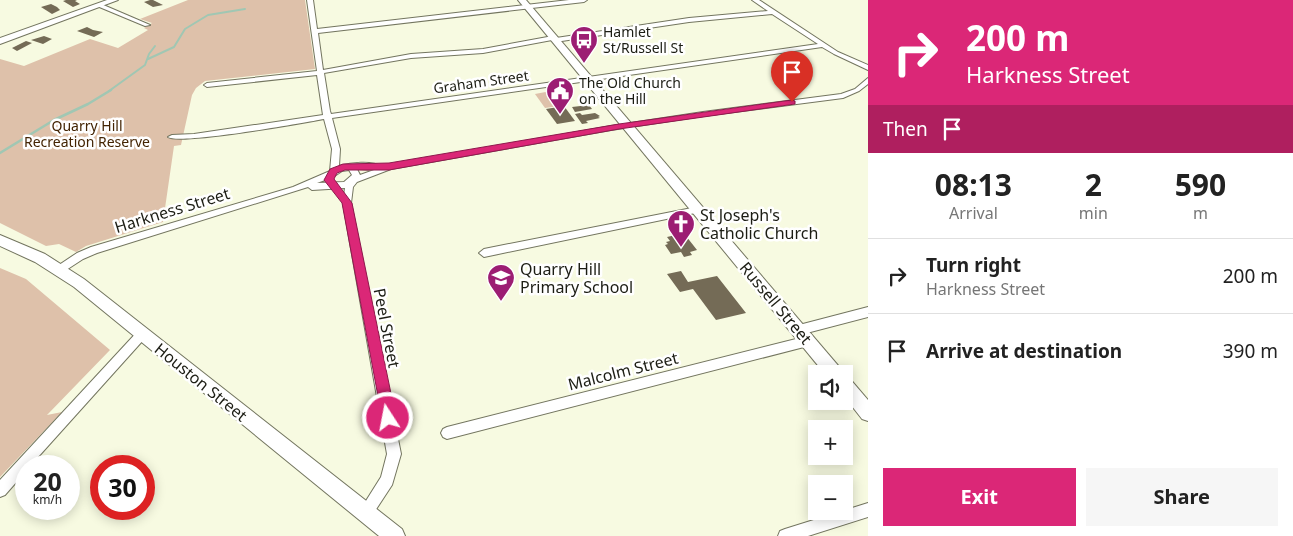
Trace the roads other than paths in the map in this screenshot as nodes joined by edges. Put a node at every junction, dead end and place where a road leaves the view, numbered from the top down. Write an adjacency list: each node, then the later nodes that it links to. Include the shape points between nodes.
1 (114, 0): 6 (street)
2 (310, 0): 9 (street)
3 (584, 0): 5 (street)
4 (755, 0): 7 (street)
5 (523, 2): 9 (street); 10 (street, Russell Street)
6 (99, 5): 8 (street); 11 (street)
7 (773, 12): 10 (street); 12 (street)
8 (147, 25)
9 (316, 31): 14 (street)
10 (554, 39): 14 (street, via 472,53 391,58); 15 (street, Russell Street)
11 (0, 41)
12 (823, 45): 13 (street); 15 (street, Graham Street)
13 (868, 68)
14 (321, 72): 17 (street); 18 (street)
15 (588, 79): 18 (street, Graham Street); 19 (street, Russell Street)
16 (868, 80): 19 (street, via 857,90 837,97)
17 (207, 85)
18 (327, 116): 20 (street, Graham Street); 21 (street)
19 (627, 125): 22 (street); 29 (street, Russell Street)
20 (172, 137)
21 (336, 149): 23 (street); 24 (street)
22 (389, 166): 23 (street); 25 (street)
23 (352, 168): 24 (street, via 343,167); 25 (street, via 356,173)
24 (332, 173): 26 (street, via 329,180); 27 (street, Harkness Street)
25 (353, 180): 26 (street, via 345,186); 28 (street, Peel Street)
26 (333, 185): 27 (street, Harkness Street); 28 (street, Peel Street)
27 (296, 189): 32 (street, Harkness Street, via 94,250)
28 (346, 203): 43 (street, Peel Street, via 394,445 390,474)
29 (697, 210): 31 (street); 34 (street, Russell Street)
30 (0, 240): 32 (street, Houston Street)
31 (484, 253)
32 (60, 270): 35 (street, Houston Street)
33 (868, 312): 34 (street)
34 (799, 330): 36 (street, Russell Street)
35 (142, 334): 41 (street); 43 (street, Houston Street)
36 (808, 341): 37 (street, Russell Street); 40 (street, Malcolm Street)
37 (828, 365)
38 (853, 395): 39 (street)
39 (868, 413)
40 (446, 433)
41 (0, 490)
42 (868, 510): 45 (street)
43 (366, 512): 44 (street, Houston Street)
44 (395, 536)
45 (785, 536)

